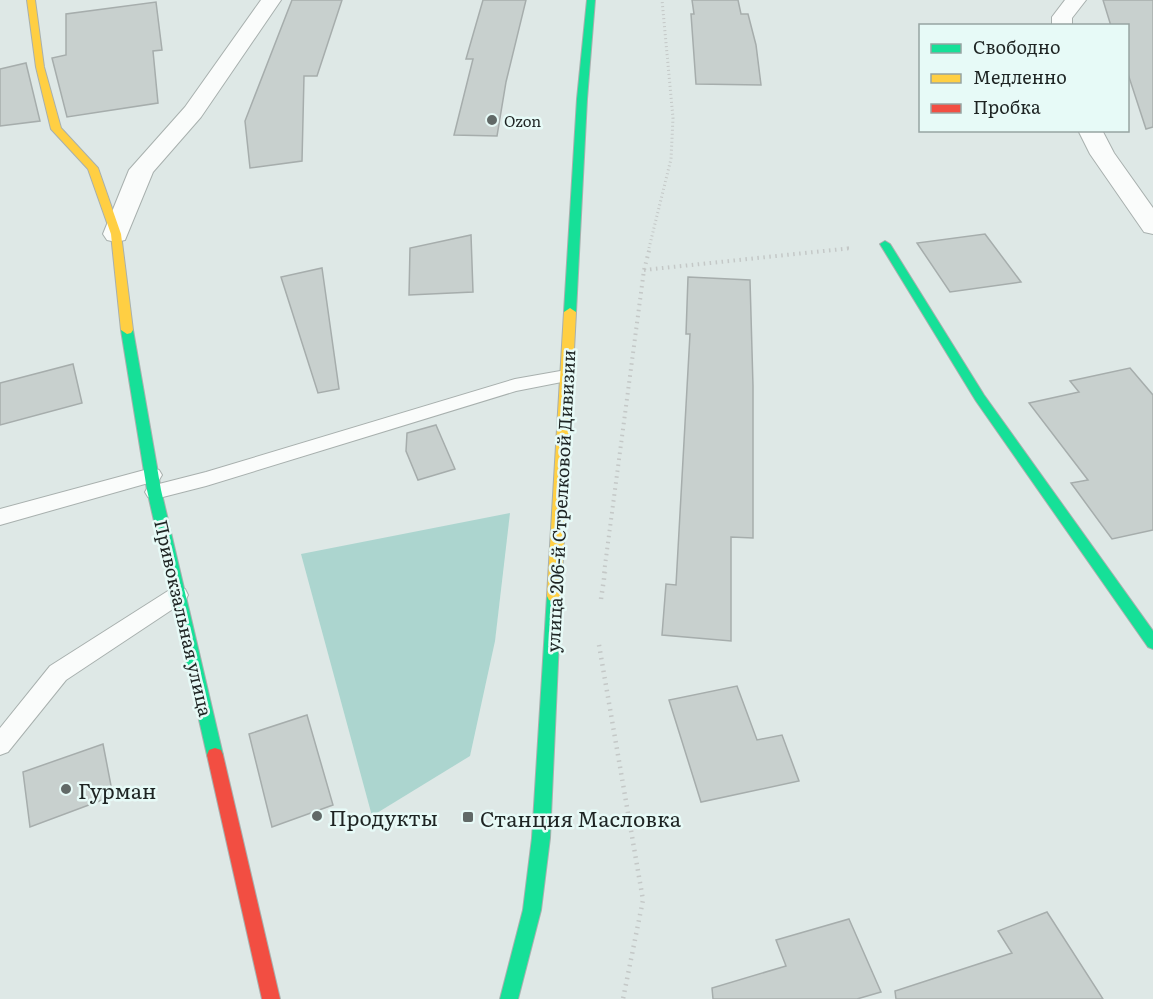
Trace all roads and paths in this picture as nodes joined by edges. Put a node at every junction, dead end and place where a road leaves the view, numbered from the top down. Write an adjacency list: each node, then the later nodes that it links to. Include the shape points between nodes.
1 (31, 0): 9 (street, Привокзальная улица, via 40,67 56,129 93,168)
2 (271, 0): 9 (street, via 193,112 141,170)
3 (591, 0): 12 (street, улица 206-й Стрелковой Дивизии)
4 (662, 0): 11 (path, via 673,118 671,159)
5 (1076, 0): 6 (street, via 1062,17)
6 (1062, 24)
7 (1091, 132): 8 (street)
8 (1153, 226)
9 (116, 234): 13 (street, Привокзальная улица, via 133,381)
10 (885, 244): 11 (path); 17 (street, via 965,379)
11 (644, 270): 16 (path)
12 (566, 376): 13 (lane, via 516,385 206,478); 21 (street, улица 206-й Стрелковой Дивизии, via 541,838 532,910)
13 (153, 483): 14 (lane); 15 (street, Привокзальная улица)
14 (0, 517)
15 (178, 595): 19 (lane, via 58,673); 20 (street, Привокзальная улица)
16 (600, 609)
17 (1153, 643)
18 (599, 644): 22 (path, via 643,900)
19 (0, 746)
20 (271, 999)
21 (509, 999)
22 (623, 999)

